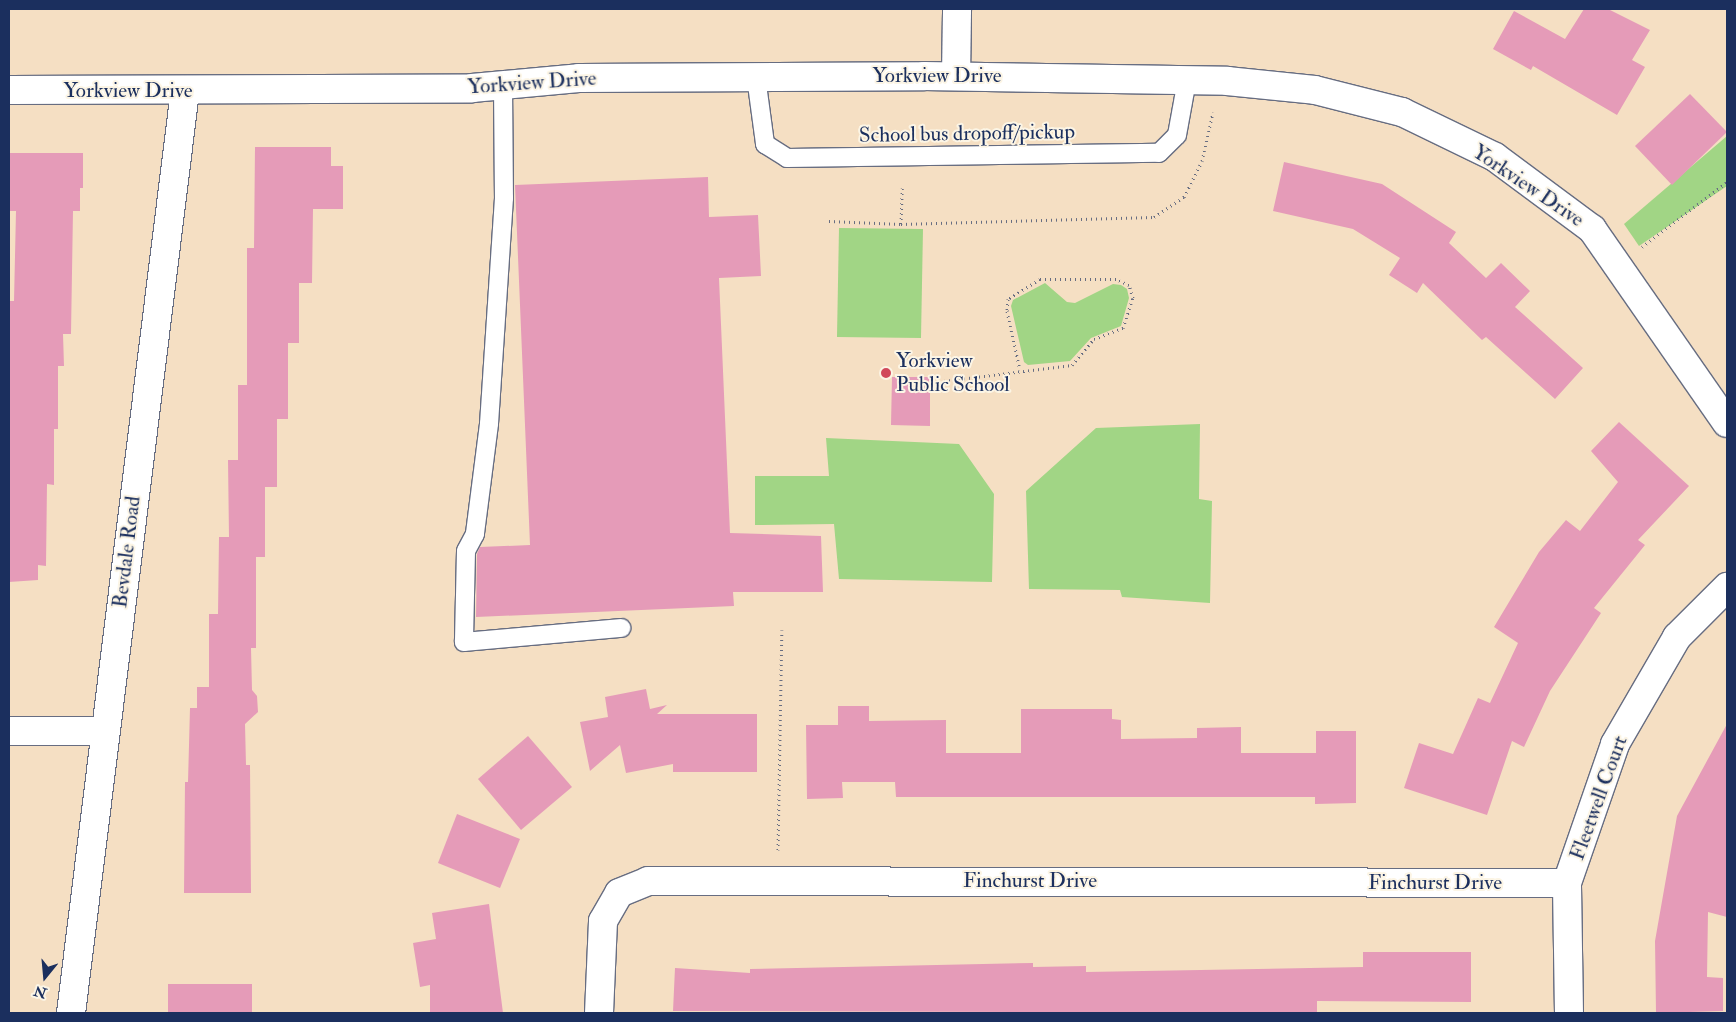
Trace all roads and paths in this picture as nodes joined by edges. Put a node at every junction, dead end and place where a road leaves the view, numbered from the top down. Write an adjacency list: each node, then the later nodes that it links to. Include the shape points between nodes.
1 (957, 9): 2 (street)
2 (956, 76): 3 (street, Yorkview Drive); 4 (street, Yorkview Drive)
3 (756, 77): 4 (lane, School bus dropoff/pickup, via 764,144 787,158 1159,153 1177,136); 5 (street, Yorkview Drive, via 580,78)
4 (1187, 80): 13 (street, Yorkview Drive, via 1315,90 1402,112 1494,157 1592,229)
5 (503, 86): 7 (street, Yorkview Drive); 18 (lane, via 504,198 490,424 475,534 466,551 464,642)
6 (9, 90): 7 (street, Yorkview Drive)
7 (185, 91): 21 (street, Bevdale Road)
8 (1213, 112): 12 (path, via 1202,161 1184,197 1154,217)
9 (1727, 182): 13 (path)
10 (902, 188): 12 (path)
11 (828, 221): 12 (path)
12 (901, 224)
13 (1616, 267): 16 (street, Yorkview Drive)
14 (1020, 370): 14 (path, via 1072,365 1094,339 1119,332 1133,298 1129,285 1116,279 1040,278 1008,299 1007,311); 15 (path)
15 (944, 381)
16 (1727, 423)
17 (1727, 587): 23 (street, Fleetwell Court, via 1677,637 1615,744)
18 (621, 628)
19 (782, 630): 22 (path)
20 (9, 731): 21 (street)
21 (105, 731): 24 (street, Bevdale Road)
22 (778, 881): 23 (street, Finchurst Drive); 25 (street, Finchurst Drive, via 648,881 619,893 604,921)
23 (1567, 883): 26 (street, Fleetwell Court)
24 (71, 1013)
25 (599, 1013)
26 (1569, 1013)

